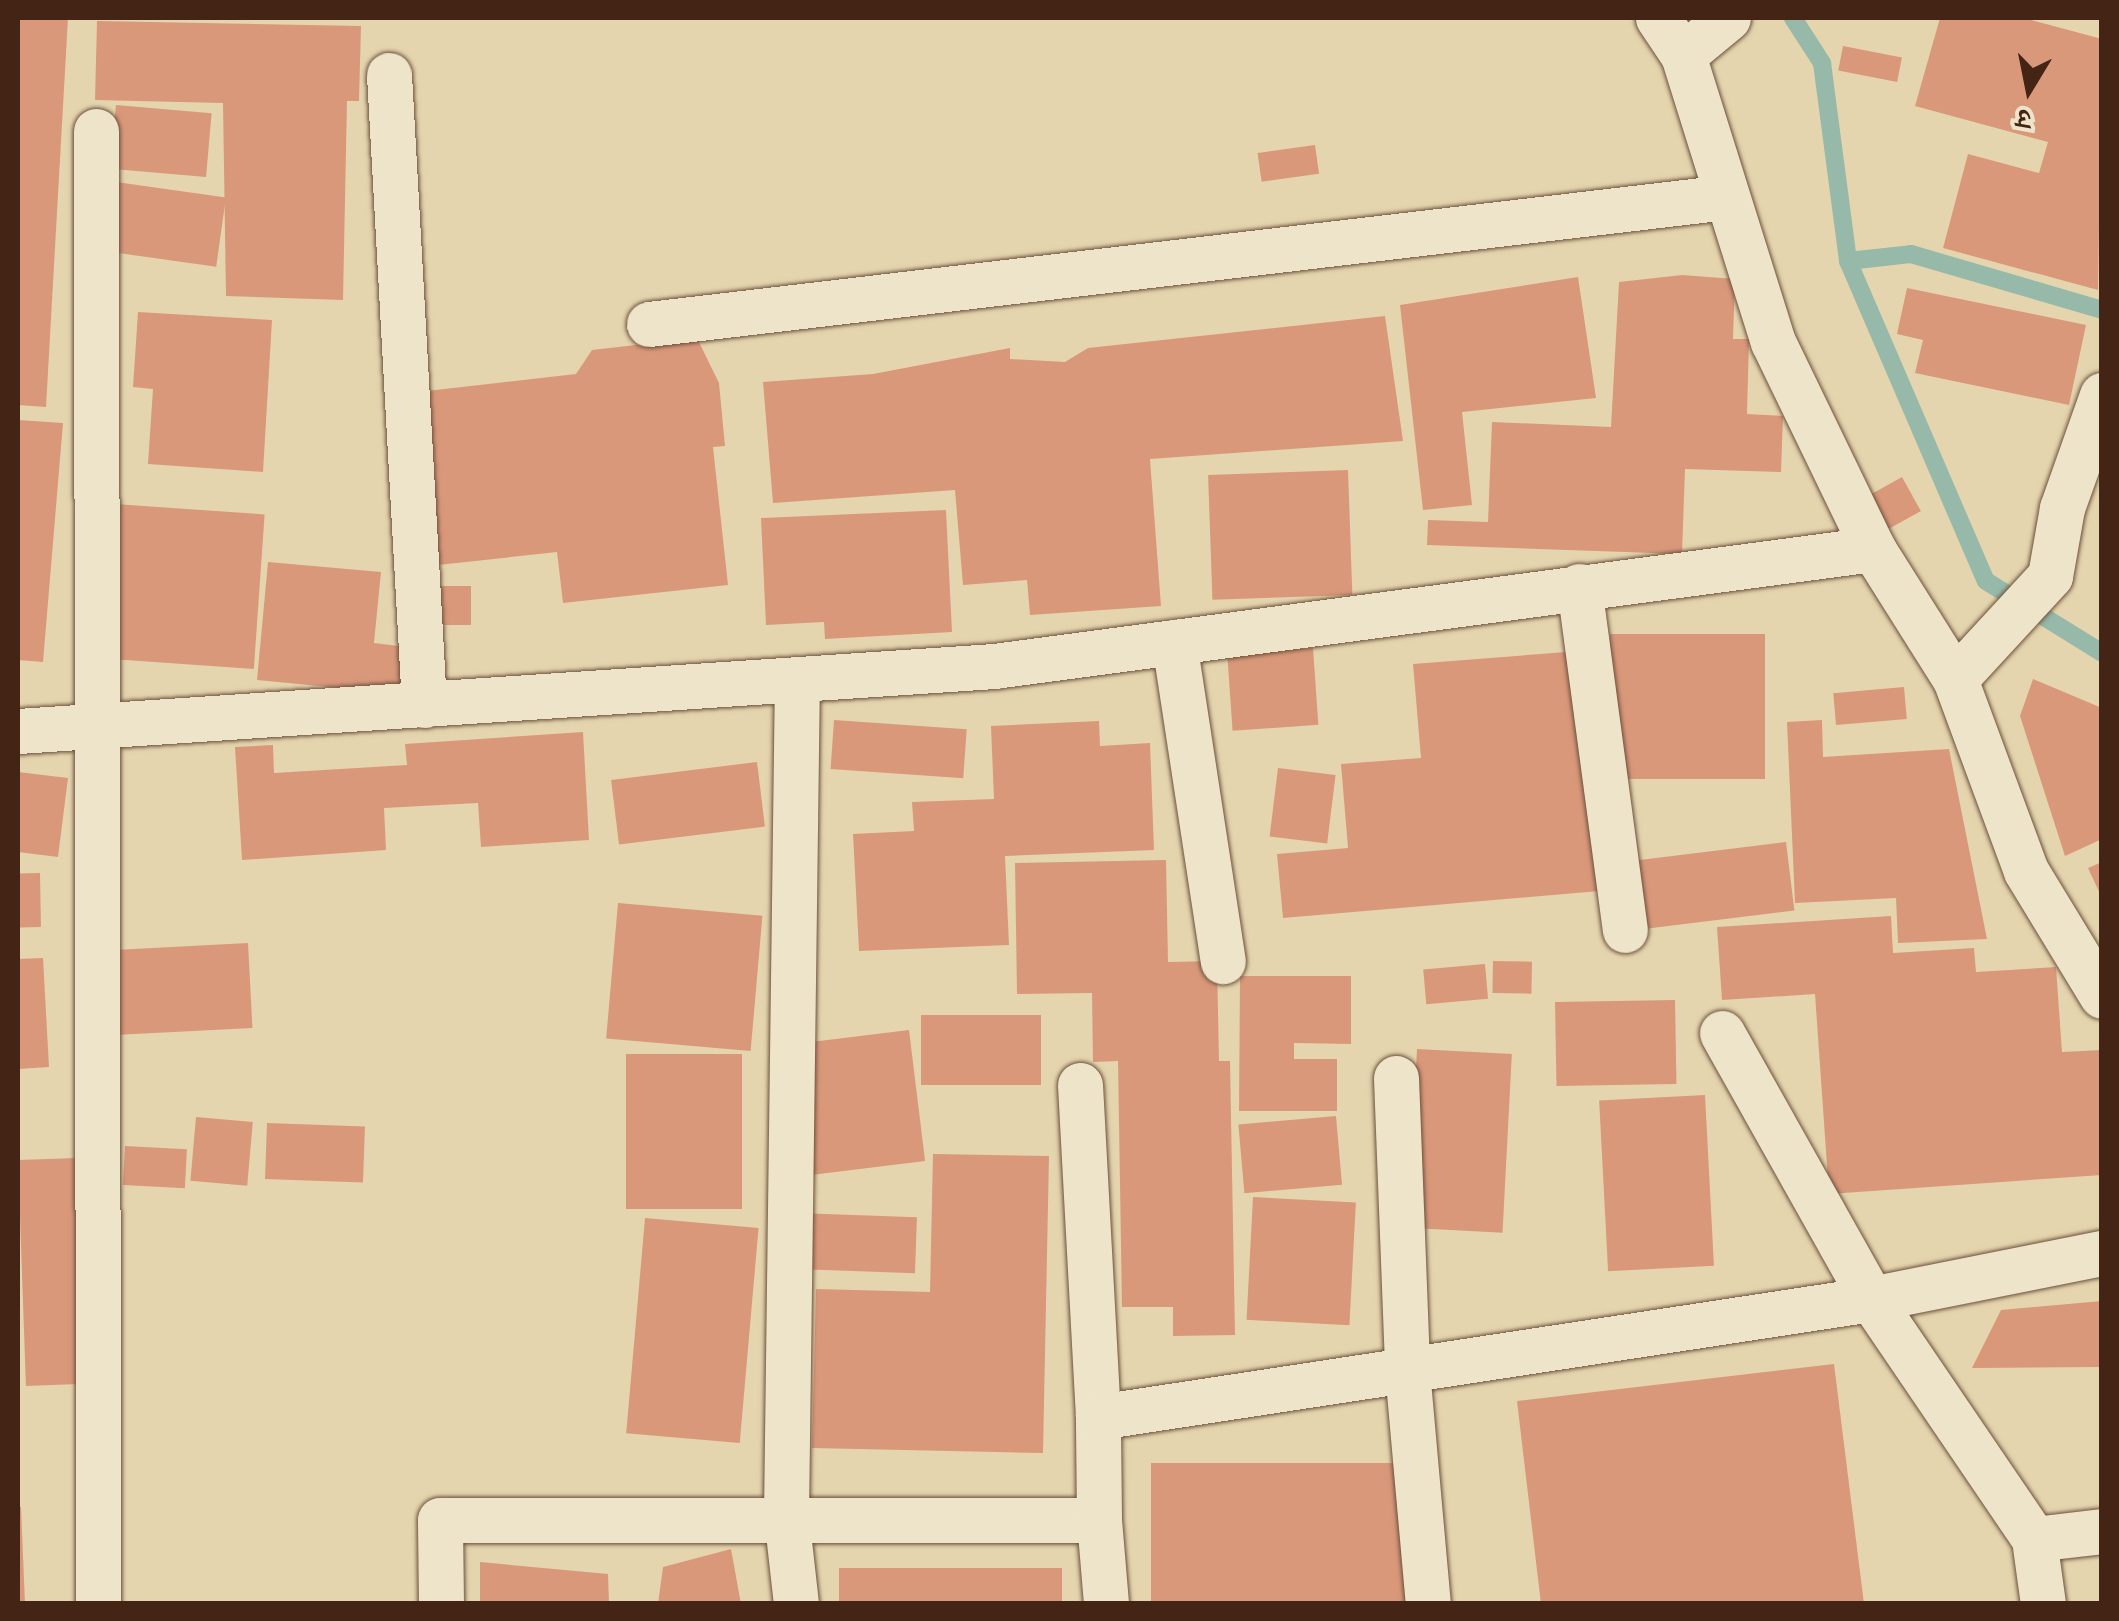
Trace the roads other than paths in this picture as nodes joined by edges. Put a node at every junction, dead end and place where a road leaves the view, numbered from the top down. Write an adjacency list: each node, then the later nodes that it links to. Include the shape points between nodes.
1 (1658, 18): 3 (street)
2 (1728, 18): 3 (street)
3 (1683, 55): 6 (street)
4 (389, 75): 14 (street)
5 (96, 131): 16 (street)
6 (1728, 197): 7 (street); 9 (street, via 1773,342)
7 (649, 324)
8 (2102, 396): 13 (street, via 2062,508 2050,576 1991,648)
9 (1872, 549): 10 (street); 13 (street)
10 (1579, 586): 11 (street); 17 (street)
11 (1174, 642): 12 (street); 18 (street)
12 (797, 679): 14 (street); 27 (street)
13 (1955, 679): 19 (street, via 2026,871)
14 (424, 705): 16 (street)
15 (18, 731): 16 (street)
16 (93, 732): 31 (street)
17 (1625, 930)
18 (1223, 961)
19 (2102, 996)
20 (1722, 1033): 24 (street)
21 (1396, 1078): 25 (street)
22 (1080, 1085): 26 (street)
23 (2102, 1253): 24 (street)
24 (1871, 1298): 25 (street); 30 (street)
25 (1406, 1370): 26 (street); 35 (street)
26 (1098, 1417): 28 (street)
27 (786, 1515): 28 (street); 32 (street, via 440,1520); 33 (street)
28 (1099, 1520): 34 (street)
29 (2102, 1531): 30 (street)
30 (2034, 1539): 36 (street)
31 (98, 1604)
32 (441, 1604)
33 (796, 1604)
34 (1106, 1604)
35 (1428, 1604)
36 (2043, 1604)

